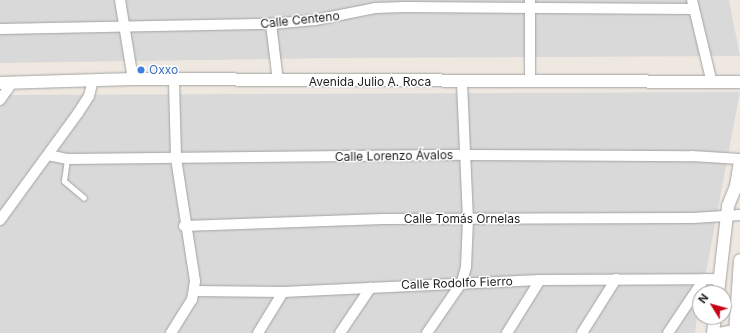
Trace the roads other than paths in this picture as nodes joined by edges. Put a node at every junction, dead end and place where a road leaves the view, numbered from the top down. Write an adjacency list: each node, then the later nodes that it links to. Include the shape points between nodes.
1 (120, 0): 6 (street)
2 (375, 4): 3 (street, Calle Centeno); 5 (street, Calle Centeno, via 315,20)
3 (530, 4): 4 (street, Calle Centeno); 13 (street)
4 (693, 4): 16 (street)
5 (271, 24): 6 (street, Calle Centeno); 11 (street)
6 (125, 26): 7 (street, Calle Centeno); 8 (street)
7 (0, 29)
8 (133, 79): 9 (street, Avenida Julio A. Roca); 10 (street, Avenida Julio A. Roca)
9 (93, 80): 15 (street, Avenida Julio A. Roca); 18 (street, via 88,96)
10 (174, 80): 11 (street, Avenida Julio A. Roca); 20 (street)
11 (278, 81): 12 (street, Avenida Julio A. Roca)
12 (462, 82): 13 (street, Avenida Julio A. Roca); 19 (street)
13 (530, 82): 16 (street, Avenida Julio A. Roca)
14 (740, 82): 16 (street, Avenida Julio A. Roca)
15 (6, 83): 17 (street)
16 (712, 83)
17 (0, 100)
18 (48, 155): 21 (street, Calle Lorenzo Ávalos); 27 (street)
19 (465, 155): 20 (street, Calle Lorenzo Ávalos); 22 (street, Calle Lorenzo Ávalos, via 692,156); 28 (street)
20 (176, 158): 21 (street, Calle Lorenzo Ávalos); 29 (street)
21 (67, 159): 24 (lane, via 64,181)
22 (740, 159): 23 (street)
23 (738, 190): 26 (street)
24 (84, 198)
25 (740, 215): 26 (street, Calle Tomás Ornelas)
26 (727, 217): 28 (street, Calle Tomás Ornelas); 33 (street)
27 (0, 220)
28 (468, 220): 29 (street, Calle Tomás Ornelas, via 383,219); 35 (street, via 466,267)
29 (184, 226): 38 (street)
30 (740, 260): 40 (street)
31 (616, 279): 32 (street, Calle Rodolfo Fierro); 34 (street, Calle Rodolfo Fierro); 46 (street)
32 (704, 279): 33 (street, Calle Rodolfo Fierro); 47 (street)
33 (720, 279): 36 (street)
34 (540, 280): 35 (street, Calle Rodolfo Fierro); 45 (street)
35 (462, 282): 37 (street, Calle Rodolfo Fierro); 44 (street)
36 (719, 285)
37 (371, 287): 39 (street, Calle Rodolfo Fierro); 43 (street)
38 (194, 291): 39 (street, Calle Rodolfo Fierro); 41 (street, via 192,300)
39 (283, 292): 42 (street)
40 (737, 330): 48 (street)
41 (171, 333)
42 (258, 333)
43 (340, 333)
44 (428, 333)
45 (507, 333)
46 (582, 333)
47 (668, 333)
48 (719, 333)

